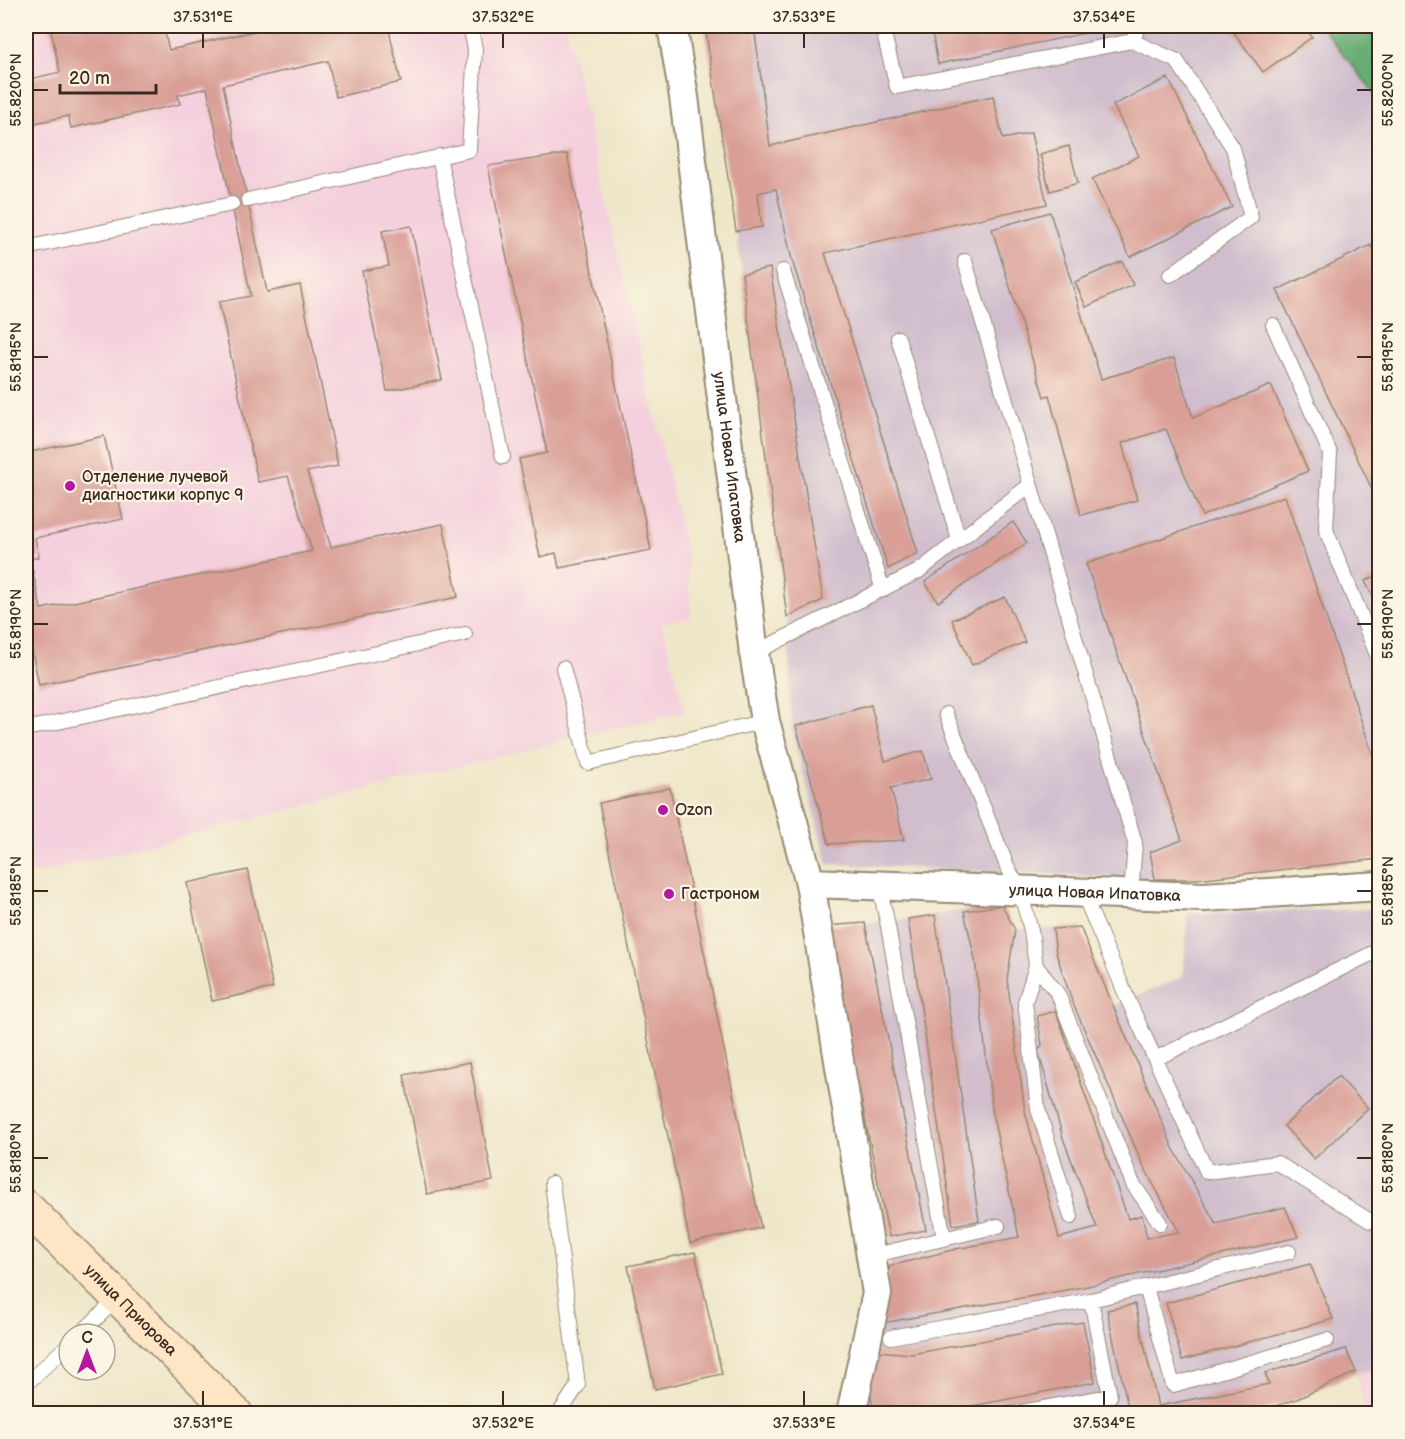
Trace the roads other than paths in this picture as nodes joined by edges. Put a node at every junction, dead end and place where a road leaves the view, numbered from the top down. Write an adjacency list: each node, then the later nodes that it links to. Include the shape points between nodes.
1 (470, 26): 6 (lane, via 475,50 469,150)
2 (672, 26): 20 (street, улица Новая Ипатовка)
3 (882, 26): 5 (lane, via 897,87)
4 (1139, 26): 5 (lane)
5 (1132, 41): 12 (lane, via 1177,61 1233,148 1251,216)
6 (439, 156): 7 (lane); 15 (lane)
7 (248, 200)
8 (232, 204): 9 (lane)
9 (26, 248)
10 (965, 261): 16 (lane)
11 (783, 271): 18 (lane)
12 (1170, 275)
13 (1273, 325): 21 (lane, via 1330,453 1326,530)
14 (898, 338): 17 (lane)
15 (503, 457)
16 (1030, 485): 17 (lane); 31 (lane, via 1135,843)
17 (959, 540): 18 (lane, via 919,572)
18 (884, 590): 20 (lane)
19 (465, 634): 25 (lane)
20 (754, 653): 24 (street, улица Новая Ипатовка)
21 (1380, 662)
22 (563, 668): 24 (lane, via 588,763)
23 (946, 714): 29 (lane)
24 (765, 722): 26 (street, улица Новая Ипатовка)
25 (26, 729)
26 (810, 883): 27 (street, улица Новая Ипатовка); 43 (street, улица Новая Ипатовка)
27 (879, 885): 29 (street, улица Новая Ипатовка); 41 (lane)
28 (1380, 886): 31 (street, улица Новая Ипатовка, via 1204,897)
29 (1020, 891): 30 (street, улица Новая Ипатовка); 33 (lane)
30 (1083, 893): 31 (street, улица Новая Ипатовка); 34 (lane)
31 (1131, 894)
32 (1380, 953): 34 (lane, via 1375,952)
33 (1036, 966): 37 (lane, via 1025,1002 1038,1109); 39 (lane, via 1058,994 1133,1184)
34 (1157, 1058): 38 (lane, via 1207,1172 1277,1163 1370,1221)
35 (552, 1183): 53 (lane, via 578,1385)
36 (26, 1207): 45 (street, улица Приорова)
37 (1071, 1217)
38 (1380, 1218)
39 (1160, 1223)
40 (998, 1226): 41 (lane)
41 (944, 1239): 43 (lane)
42 (1289, 1252): 44 (lane)
43 (871, 1256): 54 (street, улица Новая Ипатовка, via 877,1293)
44 (1146, 1287): 46 (lane); 49 (lane, via 1173,1385)
45 (119, 1297): 47 (lane); 52 (street, улица Приорова)
46 (1091, 1300): 48 (lane); 55 (lane, via 1110,1396)
47 (93, 1322)
48 (891, 1337)
49 (1327, 1340)
50 (57, 1355): 51 (lane)
51 (26, 1384)
52 (236, 1413)
53 (559, 1413)
54 (851, 1413)
55 (1009, 1413)

